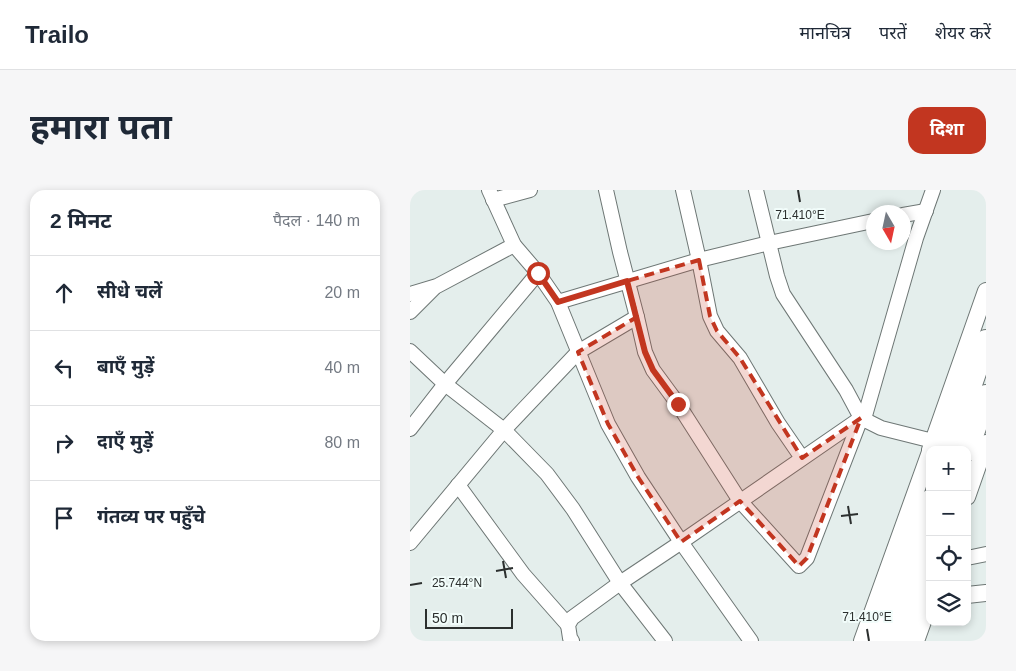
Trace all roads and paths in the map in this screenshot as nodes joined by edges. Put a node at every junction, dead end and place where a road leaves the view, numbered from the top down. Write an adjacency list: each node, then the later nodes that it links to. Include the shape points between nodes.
1 (530, 190): 6 (street)
2 (606, 190): 14 (street)
3 (683, 190): 12 (street)
4 (756, 190): 10 (street)
5 (933, 190): 7 (street)
6 (491, 195): 11 (street)
7 (926, 211): 8 (street); 26 (street)
8 (911, 214)
9 (866, 223): 10 (street)
10 (769, 242): 12 (street); 26 (street, via 784,294)
11 (514, 245): 13 (street); 15 (street)
12 (699, 260): 14 (street); 34 (street, via 716,331 740,358)
13 (538, 273): 18 (street); 24 (street)
14 (627, 281): 18 (street); 20 (street)
15 (437, 286): 17 (street); 19 (street)
16 (986, 291): 31 (street)
17 (410, 294)
18 (558, 302): 23 (street)
19 (410, 312)
20 (637, 317): 23 (street); 38 (street, via 653,370)
21 (986, 342): 32 (highway)
22 (410, 351): 24 (street)
23 (578, 352): 28 (street); 40 (street, via 608,424)
24 (445, 384): 27 (street); 28 (street)
25 (986, 396): 33 (highway)
26 (863, 418): 30 (street); 34 (street); 38 (street, via 807,558 799,566)
27 (410, 429)
28 (504, 430): 36 (street); 45 (street, via 547,474)
29 (986, 443): 37 (street)
30 (930, 446)
31 (936, 446)
32 (936, 446)
33 (968, 446)
34 (802, 458): 38 (street)
35 (926, 472): 53 (street)
36 (458, 485): 41 (street); 49 (street, via 523,574)
37 (969, 491)
38 (740, 501): 40 (street)
39 (926, 512): 54 (highway)
40 (681, 542): 45 (street); 52 (street)
41 (410, 543)
42 (986, 554): 43 (street)
43 (971, 557)
44 (926, 563): 55 (highway)
45 (620, 583): 49 (street, via 572,618); 51 (street)
46 (986, 593): 47 (street)
47 (971, 595)
48 (926, 613): 56 (street)
49 (568, 625): 50 (street)
50 (572, 641)
51 (665, 641)
52 (751, 641)
53 (862, 641)
54 (881, 641)
55 (899, 641)
56 (916, 641)

